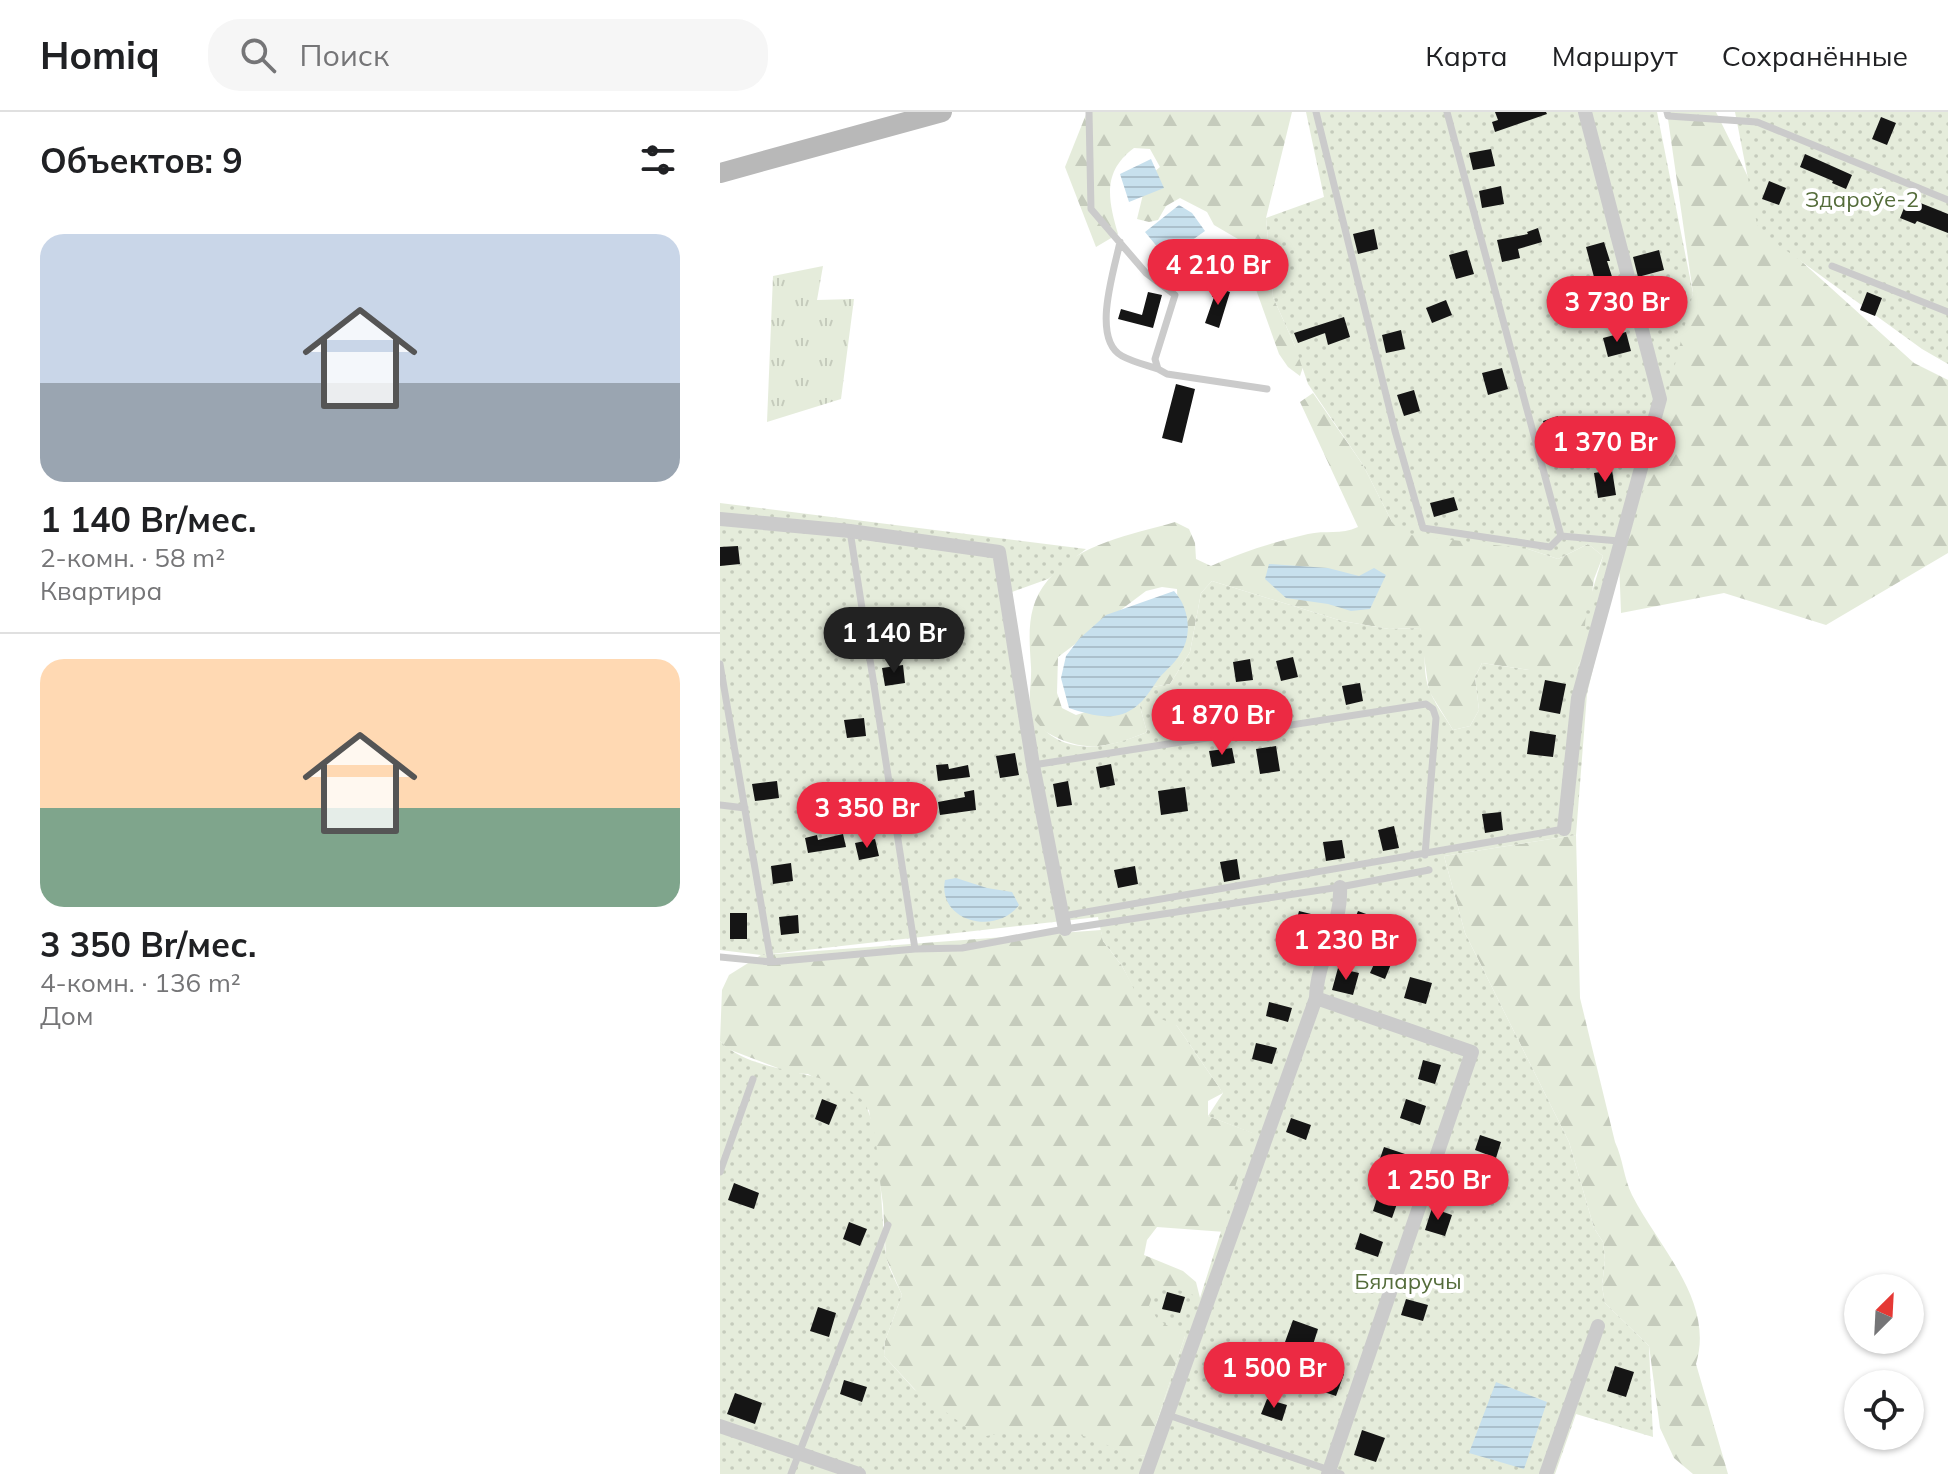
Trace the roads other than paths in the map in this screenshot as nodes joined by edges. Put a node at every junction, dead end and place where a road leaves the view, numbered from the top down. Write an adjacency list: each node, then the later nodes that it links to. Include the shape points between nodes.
1 (942, 112): 7 (main road)
2 (1089, 112): 9 (lane, via 1091,209)
3 (1316, 112): 16 (lane, via 1423,528 1550,547)
4 (1447, 112): 16 (lane)
5 (1585, 112): 17 (street, via 1660,399)
6 (1667, 112): 8 (lane, via 1757,122)
7 (720, 173)
8 (1948, 200)
9 (1120, 242): 12 (lane, via 1146,273 1175,295 1155,359); 12 (lane, via 1104,326 1120,355)
10 (1832, 266): 11 (lane)
11 (1948, 312)
12 (1158, 369): 13 (lane)
13 (1267, 389)
14 (720, 519): 15 (street)
15 (850, 531): 19 (street, via 999,552); 27 (lane)
16 (1561, 536): 17 (lane)
17 (1619, 541): 22 (street, via 1578,698)
18 (720, 664): 21 (lane)
19 (1033, 765): 23 (lane, via 1426,704 1436,718); 26 (street)
20 (720, 805): 21 (lane)
21 (745, 808): 29 (lane)
22 (1564, 829): 23 (lane)
23 (1425, 855): 26 (lane)
24 (1429, 870): 25 (lane)
25 (1340, 887): 26 (lane); 30 (street, via 1341,910 1316,980)
26 (1063, 922): 27 (lane, via 962,948)
27 (915, 949): 29 (lane)
28 (720, 957): 29 (lane)
29 (771, 962)
30 (1316, 998): 35 (street); 38 (street, via 1472,1052)
31 (753, 1079): 32 (lane)
32 (720, 1172)
33 (888, 1225): 37 (lane)
34 (1598, 1326): 42 (street)
35 (1168, 1415): 38 (lane); 41 (street)
36 (720, 1426): 37 (street)
37 (799, 1453): 39 (lane); 40 (street)
38 (1333, 1473)
39 (791, 1474)
40 (859, 1474)
41 (1146, 1474)
42 (1546, 1474)

